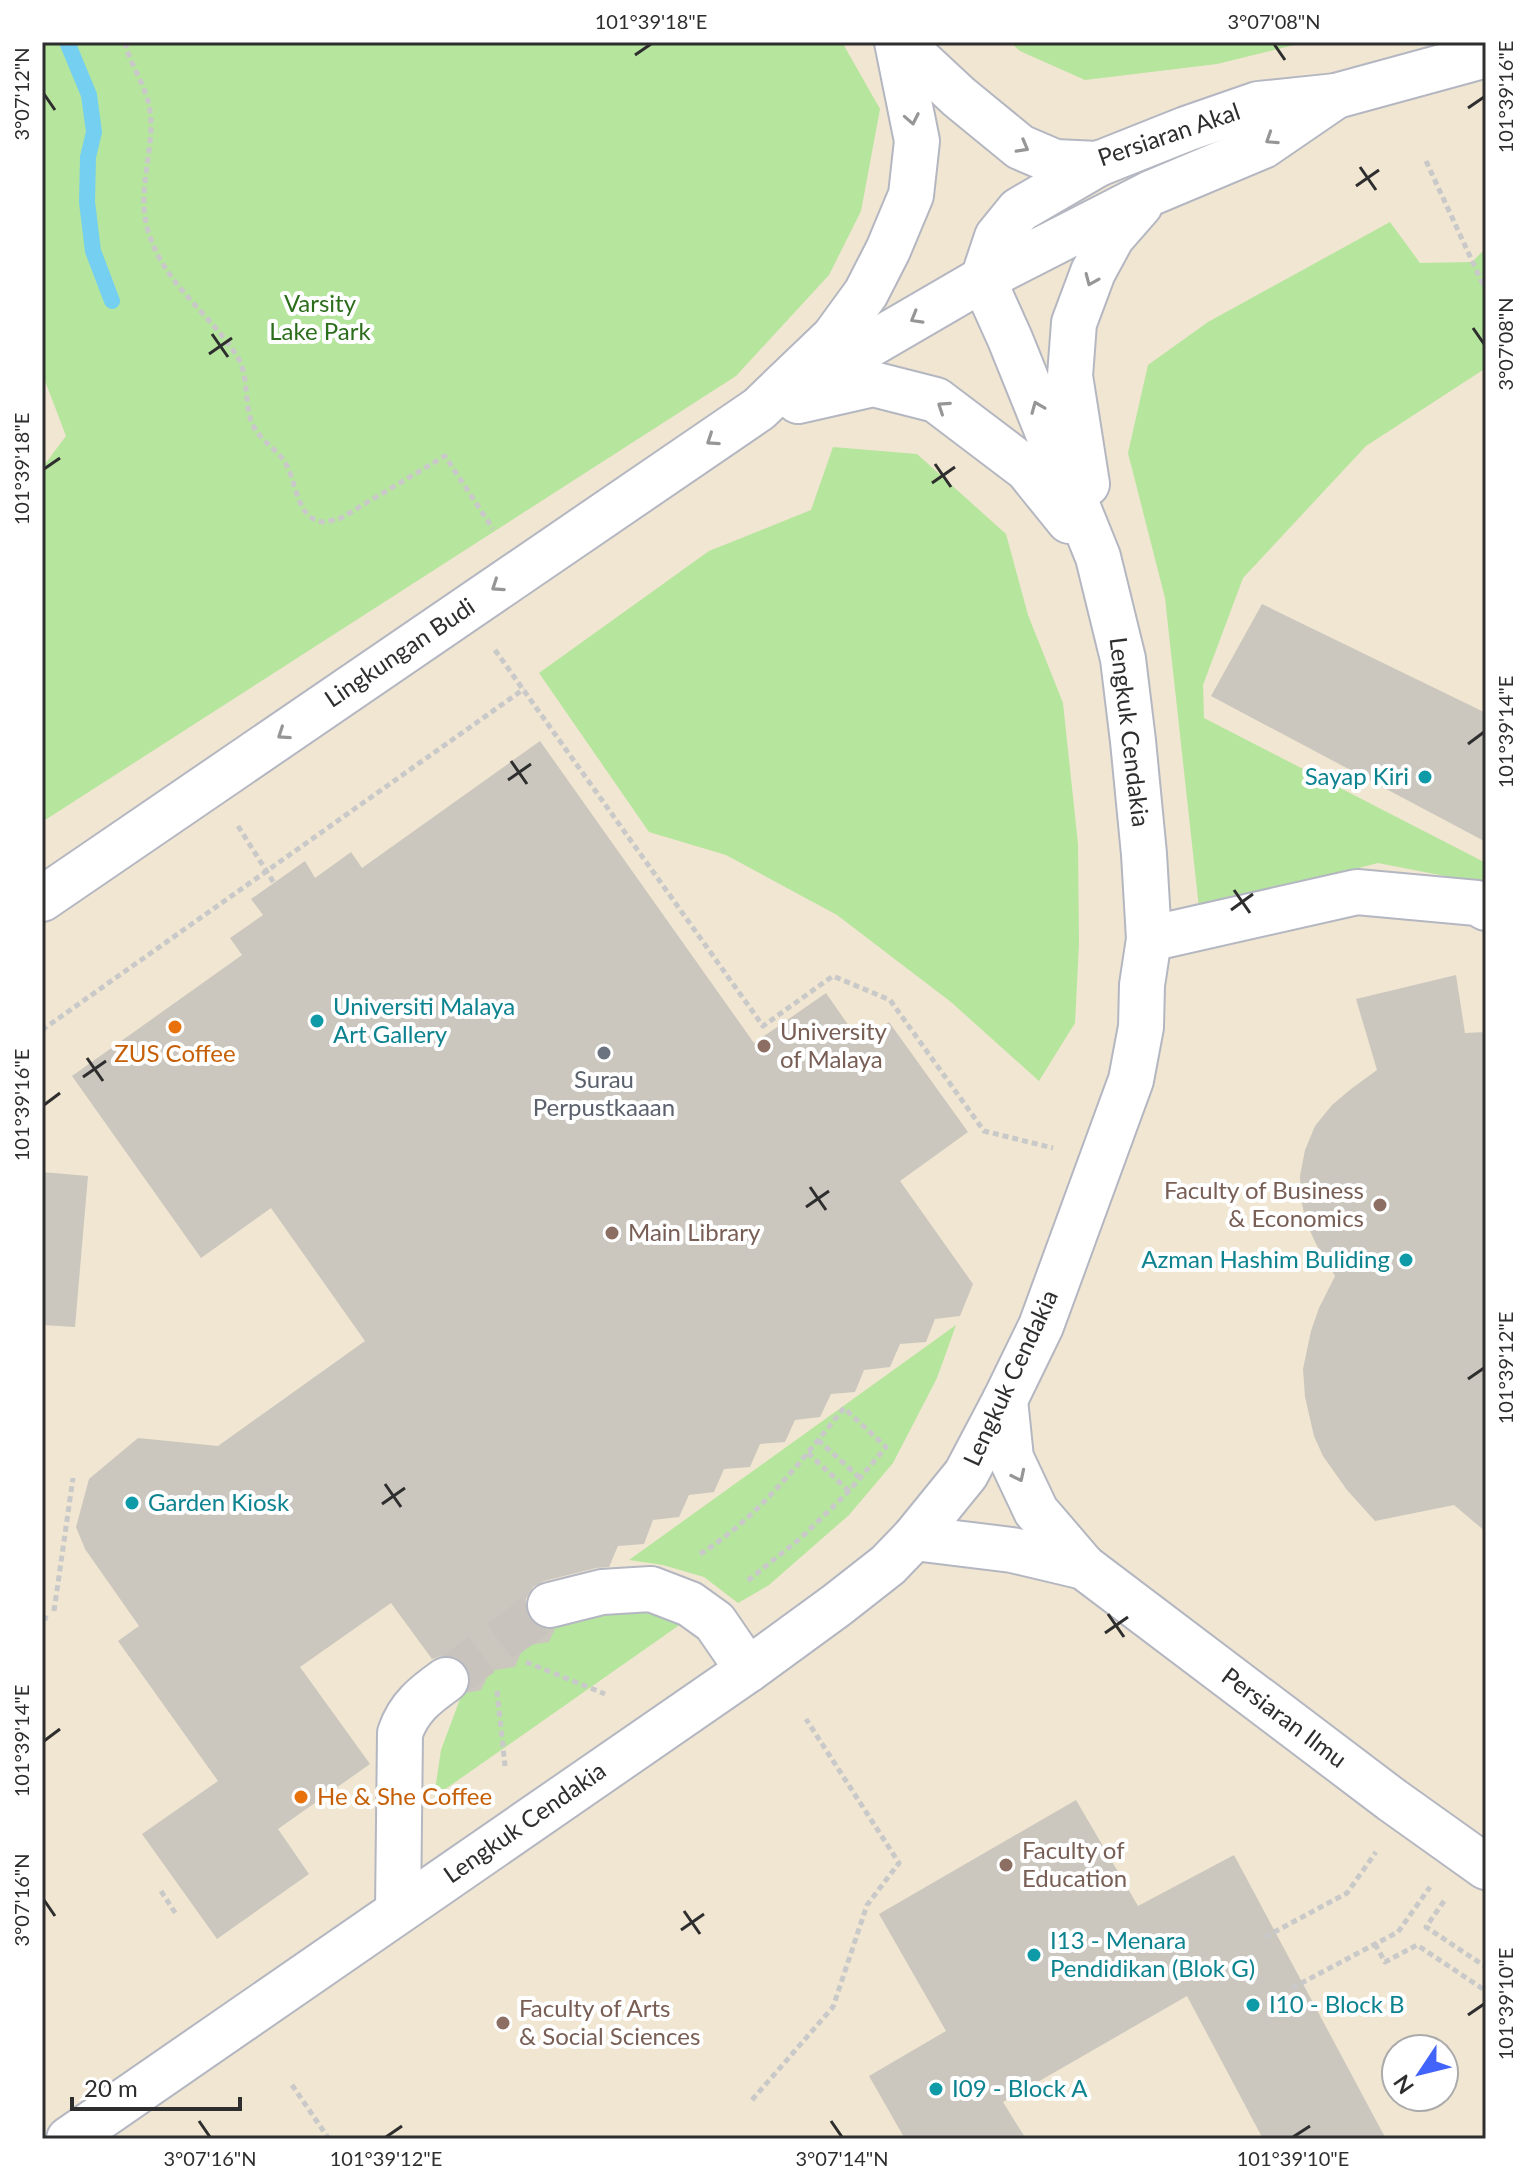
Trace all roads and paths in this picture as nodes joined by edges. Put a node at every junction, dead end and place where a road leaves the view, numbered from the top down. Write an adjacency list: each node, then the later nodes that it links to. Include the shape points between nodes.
1 (125, 42): 11 (path, via 150,109 144,204 153,245 175,285 238,358 252,423 284,459 300,503 323,522 341,518 445,456)
2 (899, 42): 6 (street, Persiaran Akal, one-way to 6, via 1020,147 1055,162); 10 (street, Lingkungan Budi, one-way to 10, via 917,141 911,195 866,293 834,337)
3 (1486, 55): 4 (street, Persiaran Akal)
4 (1336, 96): 6 (street, Persiaran Akal, via 1258,104); 7 (street, Persiaran Akal, one-way to 7, via 1263,146)
5 (1426, 161): 9 (path)
6 (1098, 164): 8 (street, via 1019,210 997,237)
7 (1151, 193): 8 (street, Persiaran Akal); 12 (street, one-way to 12, via 1112,237 1074,323 1070,376)
8 (983, 279): 10 (street, Lingkungan Budi, one-way to 10); 12 (street, Lengkuk Cendakia, one-way to 8)
9 (1486, 291)
10 (759, 409): 12 (street, one-way to 10, via 1027,469 936,400 873,384); 18 (street, Lingkungan Budi, one-way to 18)
11 (496, 534)
12 (1098, 557): 20 (street, Lengkuk Cendakia, via 1123,659)
13 (490, 643): 14 (path)
14 (524, 689): 16 (path); 22 (path, via 763,1026 833,976 890,1000 984,1131)
15 (234, 821): 16 (path)
16 (267, 870): 17 (path); 21 (path)
17 (274, 883)
18 (42, 899)
19 (1486, 908): 20 (street, via 1357,892)
20 (1149, 939): 23 (street, Lengkuk Cendakia, via 1131,1080 1041,1326)
21 (42, 1030)
22 (1062, 1150)
23 (1005, 1400): 29 (street, Lengkuk Cendakia, via 966,1474); 31 (street, Persiaran Ilmu, one-way to 31, via 1011,1458 1036,1511)
24 (818, 1440): 25 (path); 27 (path); 27 (path, via 844,1408 886,1447)
25 (808, 1453): 28 (path); 30 (path, via 735,1529)
26 (73, 1478): 34 (path)
27 (860, 1478): 28 (path)
28 (849, 1491): 32 (path)
29 (914, 1538): 31 (street, Persiaran Ilmu, via 1012,1550); 38 (street, Lengkuk Cendakia, via 888,1565)
30 (695, 1557)
31 (1084, 1567): 45 (street, Persiaran Ilmu)
32 (743, 1584)
33 (550, 1605): 38 (street, via 602,1592 651,1589 690,1604 715,1622)
34 (54, 1611)
35 (42, 1617): 36 (path)
36 (50, 1619)
37 (526, 1662): 41 (path)
38 (748, 1670): 49 (street, Lengkuk Cendakia)
39 (446, 1680): 49 (street, via 417,1701 400,1733)
40 (497, 1687): 43 (path)
41 (605, 1694)
42 (806, 1719): 57 (path, via 899,1863 867,1905 833,2007)
43 (505, 1766)
44 (1368, 1865): 51 (path, via 1347,1893)
45 (1486, 1867)
46 (1433, 1884): 52 (path, via 1398,1932)
47 (161, 1891): 50 (path)
48 (1447, 1895): 53 (path, via 1426,1927)
49 (398, 1911): 58 (street, Lengkuk Cendakia)
50 (176, 1914)
51 (1265, 1937)
52 (1375, 1944): 54 (path); 55 (path, via 1385,1962 1417,1945)
53 (1486, 1967)
54 (1292, 1988)
55 (1486, 1991)
56 (292, 2085): 59 (path)
57 (752, 2100)
58 (69, 2139)
59 (329, 2139)

